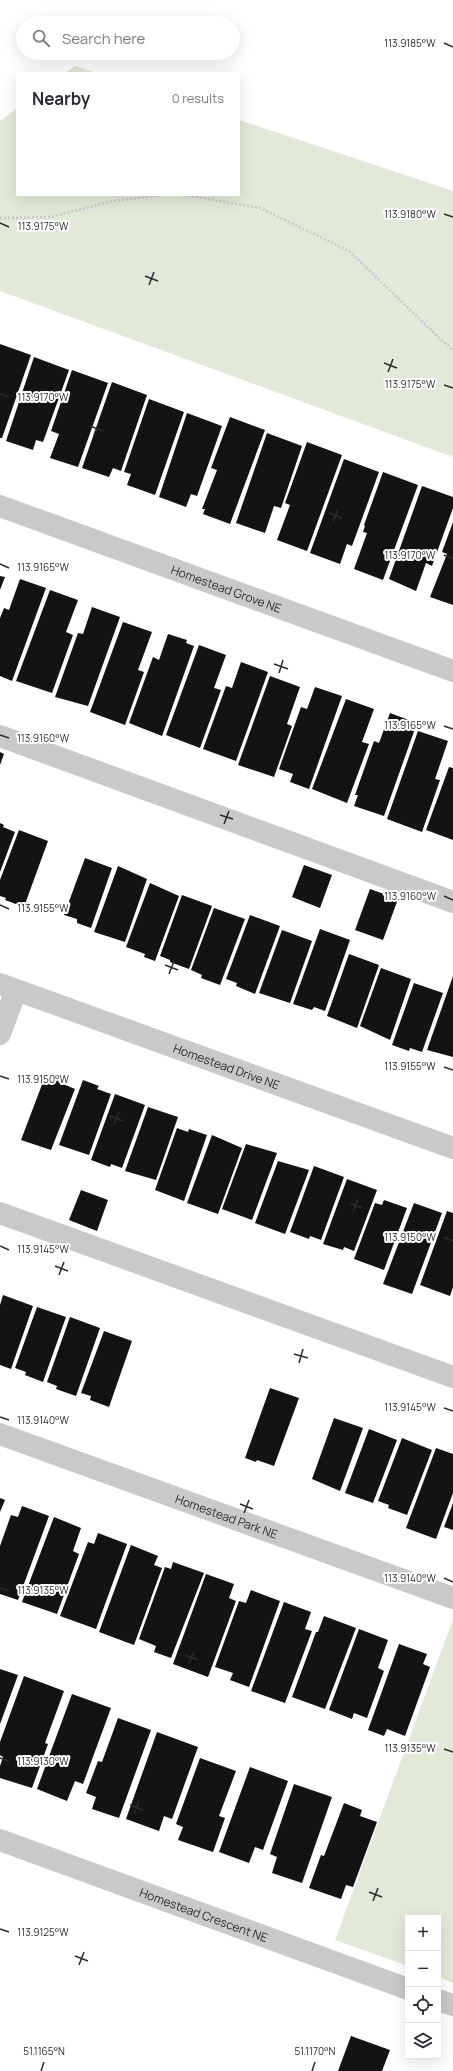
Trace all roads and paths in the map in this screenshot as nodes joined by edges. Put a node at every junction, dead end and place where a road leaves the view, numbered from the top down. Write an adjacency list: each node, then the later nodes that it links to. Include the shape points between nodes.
1 (153, 196): 3 (path, via 113,201 51,217)
2 (190, 196): 4 (path, via 260,208 349,251)
3 (0, 218)
4 (453, 352)
5 (0, 506): 6 (street, Homestead Grove NE)
6 (453, 671)
7 (0, 736): 8 (street)
8 (453, 902)
9 (8, 987): 10 (street); 11 (street, Homestead Drive NE)
10 (0, 1034)
11 (453, 1148)
12 (0, 1213): 13 (street)
13 (453, 1377)
14 (0, 1434): 15 (street, Homestead Park NE)
15 (453, 1598)
16 (0, 1840): 17 (street, Homestead Crescent NE)
17 (405, 1988)
18 (441, 2001): 19 (street)
19 (453, 2005)

